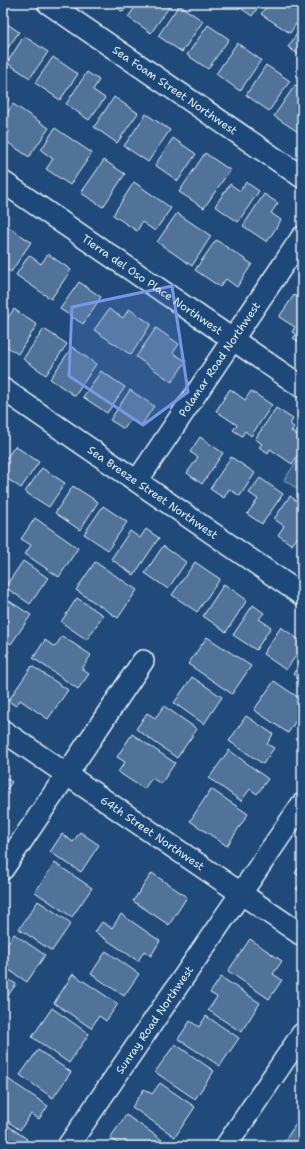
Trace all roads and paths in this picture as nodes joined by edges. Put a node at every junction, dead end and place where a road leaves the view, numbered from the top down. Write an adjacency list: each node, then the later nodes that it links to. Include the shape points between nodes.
1 (48, 3): 2 (street, Sea Foam Street Northwest)
2 (302, 177)
3 (3, 182): 5 (street, Tierra del Oso Place Northwest)
4 (302, 237): 5 (street, Polamar Road Northwest)
5 (233, 340): 6 (street, Tierra del Oso Place Northwest); 8 (street, Polamar Road Northwest)
6 (302, 387)
7 (3, 390): 8 (street, Sea Breeze Street Northwest)
8 (137, 481): 9 (street, Sea Breeze Street Northwest)
9 (302, 595)
10 (142, 661): 12 (street)
11 (3, 731): 12 (street, 64th Street Northwest)
12 (66, 774): 14 (street); 15 (street, 64th Street Northwest)
13 (302, 804): 15 (street, Sunray Road Northwest)
14 (3, 869)
15 (240, 894): 16 (street, 64th Street Northwest); 18 (street, Sunray Road Northwest)
16 (302, 935)
17 (302, 1034): 19 (street)
18 (68, 1146)
19 (226, 1146)

